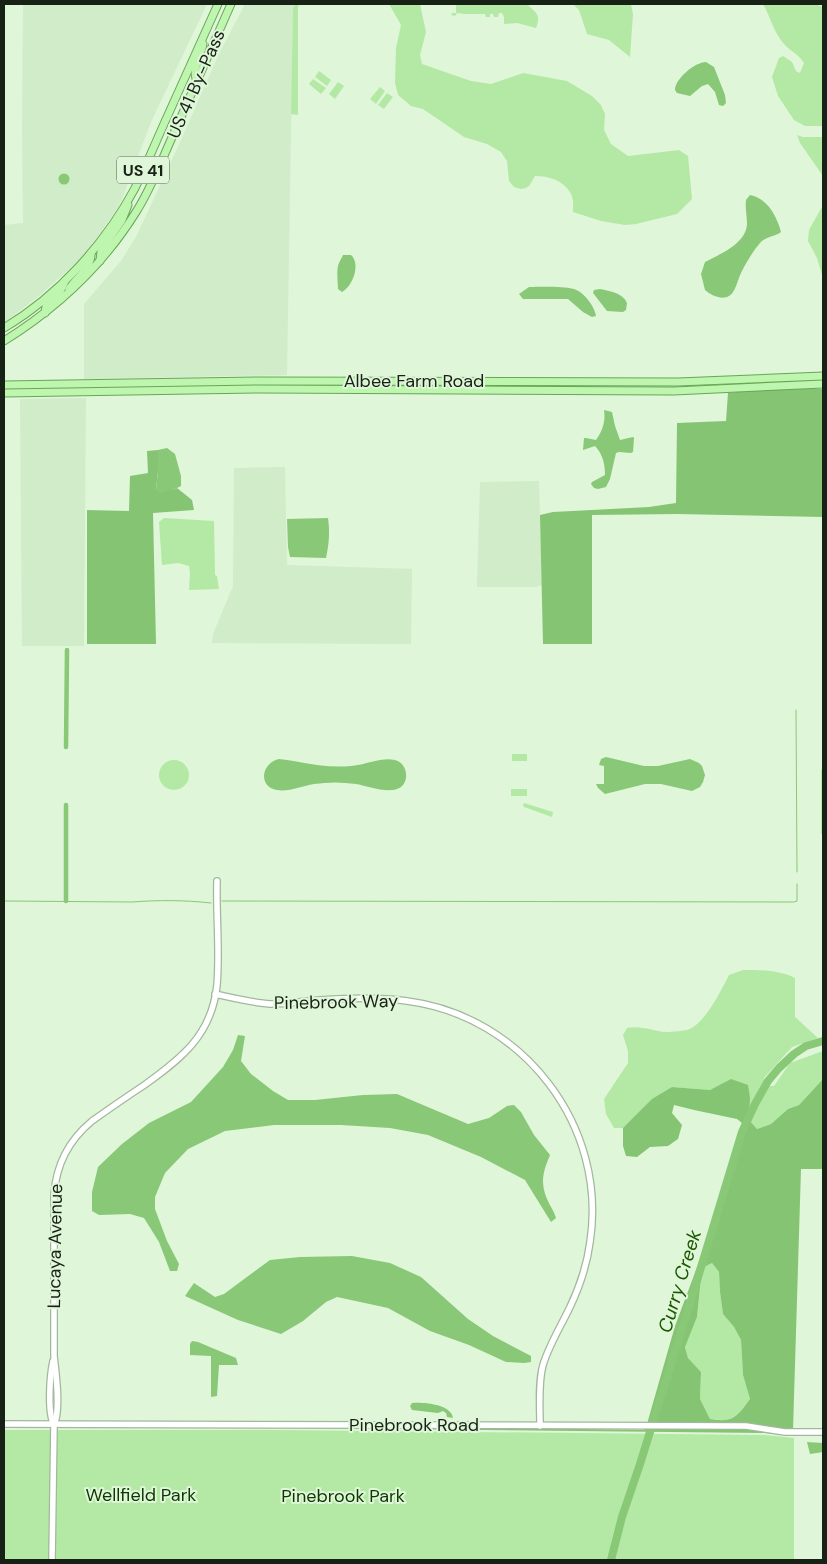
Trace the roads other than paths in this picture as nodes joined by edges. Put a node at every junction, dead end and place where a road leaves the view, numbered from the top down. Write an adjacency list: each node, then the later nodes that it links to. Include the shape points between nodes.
1 (218, 4): 3 (main road, US 41 By-Pass / US 41)
2 (231, 4): 4 (main road, US 41 By-Pass / US 41)
3 (206, 31): 4 (main road, via 194,70); 5 (main road, US 41 By-Pass / US 41)
4 (197, 81): 6 (main road, US 41 By-Pass / US 41)
5 (151, 154): 6 (main road); 7 (main road, US 41 By-Pass / US 41)
6 (162, 160): 9 (main road, US 41 By-Pass / US 41, via 137,211)
7 (132, 192): 8 (main road, US 41 By-Pass / US 41); 9 (main road, via 125,216 101,252)
8 (91, 253): 10 (main road, US 41 By-Pass / US 41); 11 (main road, via 89,264)
9 (100, 261): 11 (main road, US 41 By-Pass / US 41)
10 (66, 278): 12 (main road, via 59,294 46,306); 13 (main road, US 41 By-Pass / US 41)
11 (64, 298): 12 (main road, US 41 By-Pass / US 41)
12 (45, 313): 14 (main road, US 41 By-Pass / US 41)
13 (4, 328)
14 (4, 341)
15 (823, 376): 16 (main road, Albee Farm Road)
16 (731, 380): 17 (main road, Albee Farm Road); 22 (main road, via 729,385)
17 (350, 381): 20 (main road, Albee Farm Road); 21 (main road)
18 (823, 384): 22 (main road, Albee Farm Road)
19 (4, 385): 20 (main road, Albee Farm Road)
20 (50, 385): 24 (main road)
21 (350, 389): 22 (main road, Albee Farm Road); 24 (main road, Albee Farm Road)
22 (654, 390)
23 (4, 393): 24 (main road, Albee Farm Road)
24 (50, 393)
25 (218, 881): 26 (street, Lucaya Avenue)
26 (215, 994): 28 (street, Lucaya Avenue, via 206,1023 185,1053 86,1126 74,1138 57,1171 54,1195 54,1356 50,1377 50,1416); 29 (street, Pinebrook Way, via 265,1003 376,999 436,1006 472,1020 505,1040 532,1063 554,1090 570,1116 584,1152 591,1186 592,1227 582,1276 543,1365)
27 (4, 1424): 28 (street, Pinebrook Road)
28 (54, 1424): 29 (street, Pinebrook Road); 31 (street, Lucaya Avenue)
29 (540, 1426): 30 (street, Pinebrook Road, via 750,1426 785,1432)
30 (823, 1432)
31 (52, 1560)

